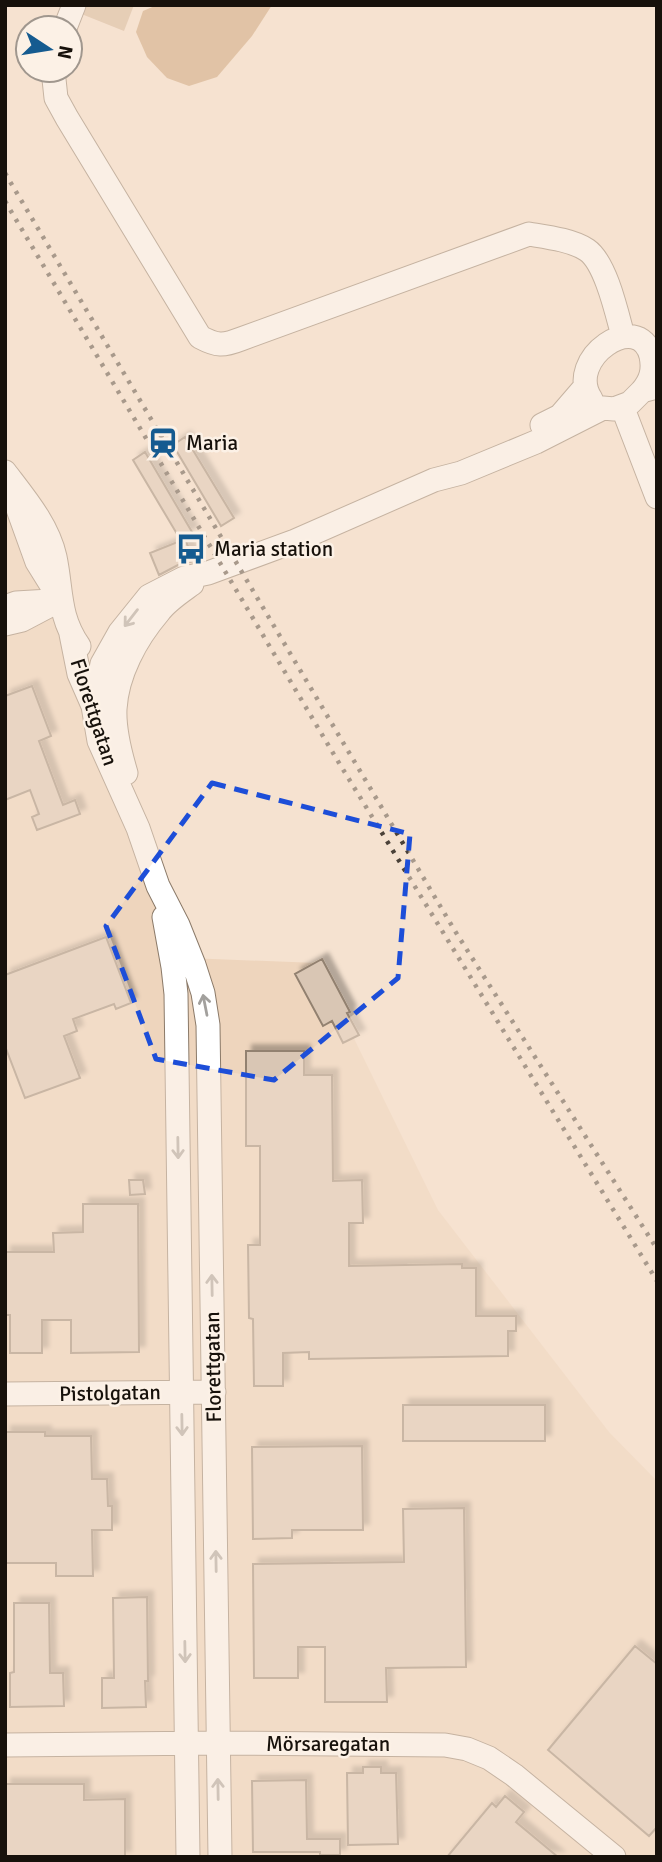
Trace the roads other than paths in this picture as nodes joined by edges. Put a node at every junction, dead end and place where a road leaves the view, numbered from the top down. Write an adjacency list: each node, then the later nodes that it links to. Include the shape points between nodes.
1 (54, 84): 2 (street, via 67,118 200,337 212,344 225,345 529,234 589,251)
2 (639, 336): 3 (street, via 610,341 597,352); 4 (street, via 652,361)
3 (585, 387): 5 (street, via 595,403); 7 (street, via 560,416 445,470)
4 (650, 389): 5 (street, via 630,403)
5 (612, 407): 7 (street, via 461,473); 8 (street)
6 (5, 472): 9 (street, Florettgatan, via 46,532 55,556)
7 (434, 480): 13 (street, via 295,541 184,578 149,596 120,632)
8 (657, 497)
9 (60, 600): 10 (street); 11 (street); 12 (street, Florettgatan)
10 (5, 607)
11 (5, 624)
12 (71, 634): 13 (street, via 80,648); 14 (street, Florettgatan, via 79,674)
13 (112, 667): 14 (street)
14 (104, 708): 15 (street, Florettgatan)
15 (158, 886): 16 (street, Florettgatan, one-way to 15, via 208,1025 194,965); 17 (street, Florettgatan, one-way to 17, via 176,994)
16 (214, 1392): 17 (street, Pistolgatan); 19 (street, Florettgatan, one-way to 16)
17 (181, 1393): 18 (street, Pistolgatan); 20 (street, Florettgatan, one-way to 20)
18 (5, 1395)
19 (218, 1743): 20 (street, Mörsaregatan); 23 (street, Florettgatan, one-way to 19); 24 (street, Mörsaregatan, via 467,1749 514,1775)
20 (186, 1744): 21 (street, Mörsaregatan); 22 (street, Florettgatan)
21 (5, 1745)
22 (188, 1857)
23 (220, 1857)
24 (614, 1857)

